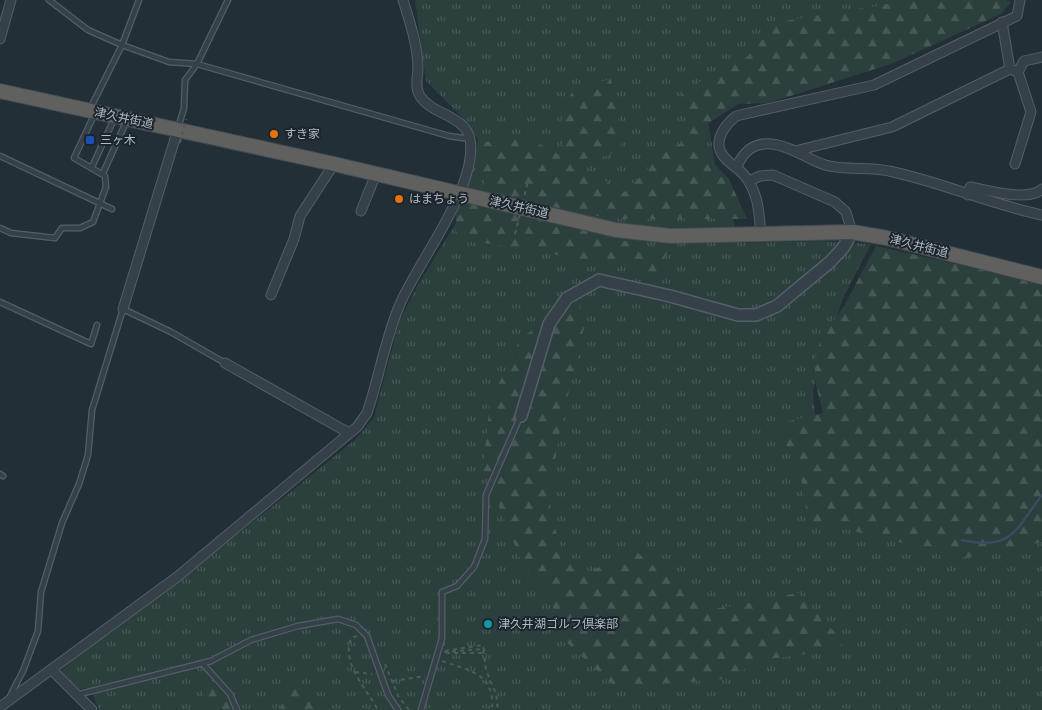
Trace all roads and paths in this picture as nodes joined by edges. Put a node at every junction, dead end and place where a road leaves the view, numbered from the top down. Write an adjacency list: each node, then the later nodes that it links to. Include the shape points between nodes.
1 (11, 0): 8 (street)
2 (49, 0): 9 (lane, via 88,30)
3 (139, 0): 9 (lane)
4 (403, 0): 17 (street, via 418,51 419,95 433,109 463,126)
5 (1020, 0): 7 (street, via 1017,16)
6 (227, 1): 11 (lane)
7 (1002, 22): 12 (street); 22 (street, via 874,85 736,116 720,136 719,149 725,159)
8 (0, 39)
9 (122, 45): 11 (lane, via 169,62); 14 (lane)
10 (1042, 57): 12 (street, via 1024,61)
11 (197, 64): 16 (lane, via 185,80); 17 (lane, via 449,136)
12 (1014, 70): 18 (street, via 892,127); 21 (street, via 1031,112)
13 (0, 91): 14 (highway, 津久井街道)
14 (93, 111): 15 (highway, 津久井街道); 23 (lane, via 74,158)
15 (122, 117): 16 (highway, 津久井街道); 23 (lane); 24 (lane)
16 (181, 131): 20 (highway, 津久井街道); 42 (street)
17 (470, 139): 29 (street, via 471,159)
18 (795, 151): 22 (street, via 772,144 754,146 743,152); 30 (street, via 825,165 890,171)
19 (0, 156): 31 (lane)
20 (334, 164): 25 (highway, 津久井街道); 40 (street, via 300,216)
21 (1015, 164)
22 (736, 166): 27 (street)
23 (92, 167): 24 (lane)
24 (103, 173): 31 (lane, via 106,187)
25 (376, 174): 29 (highway, 津久井街道); 33 (street)
26 (528, 181): 37 (path, bridge)
27 (749, 181): 36 (street, via 772,175 835,202 846,212); 38 (street, via 756,194)
28 (1042, 189): 30 (street, via 1026,196 970,188)
29 (459, 193): 38 (highway, 津久井街道, via 616,230 646,234); 46 (street, via 401,303 367,413)
30 (968, 195): 34 (street)
31 (100, 203): 32 (lane); 35 (lane, via 90,225 62,228 55,238 11,233)
32 (112, 209)
33 (361, 211)
34 (1042, 215)
35 (0, 228)
36 (852, 232): 38 (highway, 津久井街道); 39 (highway, 津久井街道); 45 (street, via 830,262 777,306 756,316 738,316 599,280 567,298 549,324)
37 (515, 234)
38 (761, 234)
39 (1042, 277)
40 (271, 295)
41 (0, 302): 43 (lane, via 90,344)
42 (123, 309): 44 (lane); 56 (lane, via 92,410 88,455 62,523 42,592 38,631)
43 (97, 325)
44 (225, 363): 46 (street)
45 (521, 416): 54 (lane, via 486,495 485,540 474,567 457,586 442,592 442,638)
46 (349, 434): 51 (street, via 177,577)
47 (460, 650): 48 (path, via 480,649)
48 (485, 652): 48 (path, via 455,654 443,652 450,648 482,645); 63 (path, via 486,670 496,694)
49 (440, 655): 62 (path, via 442,661 468,669 484,680 491,691)
50 (202, 663): 53 (lane, via 250,640 338,619 356,625 367,636); 55 (lane); 59 (lane, via 230,694)
51 (52, 670): 55 (street); 56 (street)
52 (354, 672): 53 (path)
53 (381, 674): 54 (path, via 387,674 390,681); 60 (lane, via 388,695)
54 (432, 674): 61 (lane)
55 (75, 695): 58 (street)
56 (9, 699): 57 (street)
57 (0, 707)
58 (92, 710)
59 (237, 710)
60 (398, 710)
61 (421, 710)
62 (492, 710)
63 (498, 710)

